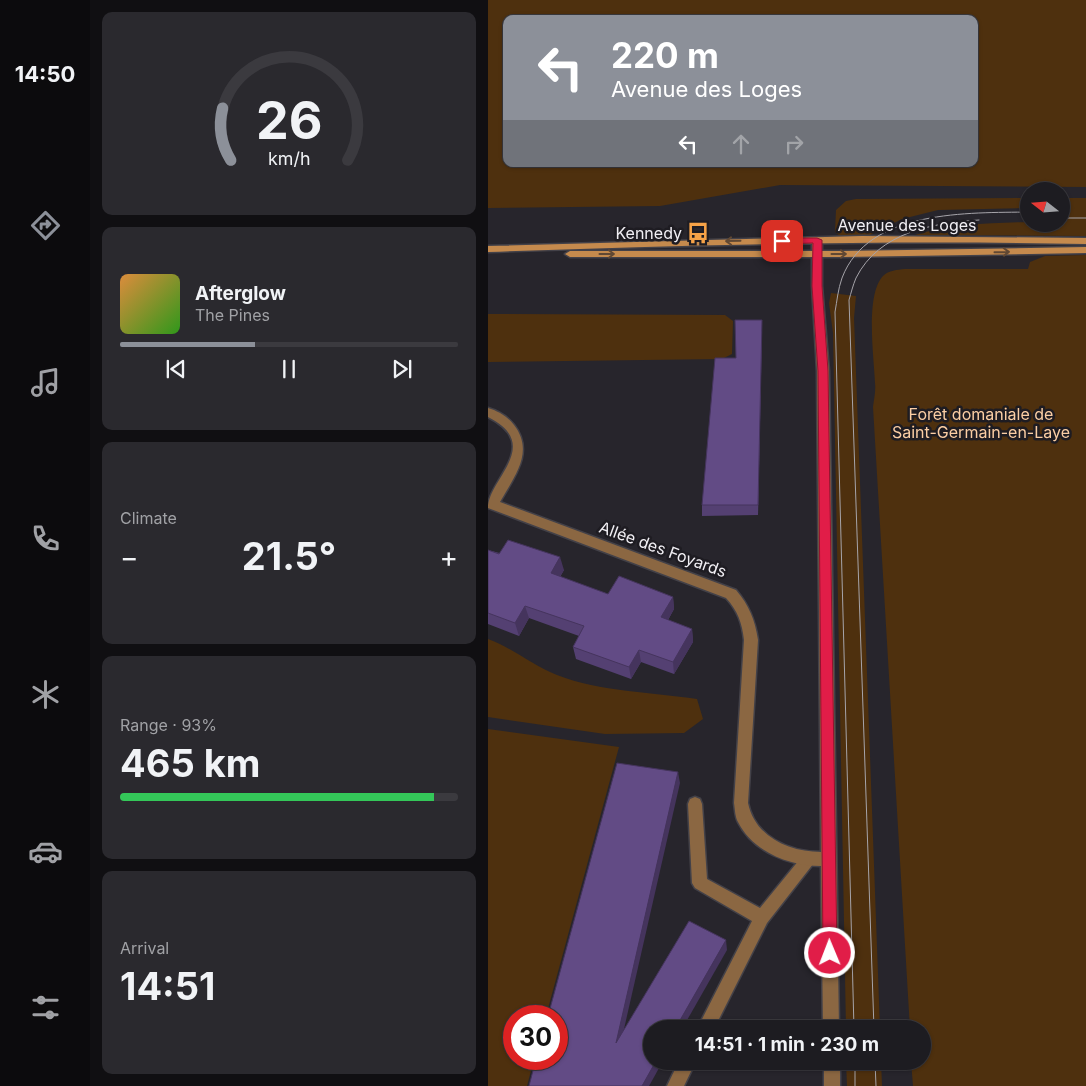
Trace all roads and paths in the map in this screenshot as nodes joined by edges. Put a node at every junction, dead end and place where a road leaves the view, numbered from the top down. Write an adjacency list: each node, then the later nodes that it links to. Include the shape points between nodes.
1 (817, 240): 2 (main road, Avenue des Loges); 3 (main road, Avenue des Loges, one-way to 3); 6 (street)
2 (1086, 240)
3 (488, 249)
4 (1086, 250): 6 (main road, Avenue des Loges, one-way to 4)
5 (488, 254): 6 (main road, Avenue des Loges, one-way to 6)
6 (817, 254): 10 (street, via 823,371)
7 (488, 412): 8 (street, Allée des Foyards, via 510,426 517,440 518,458)
8 (490, 504): 11 (street, Allée des Foyards, via 731,594 742,605 749,620 751,640 741,803 744,819 758,839 780,851)
9 (695, 804): 12 (street, via 700,883)
10 (829, 859): 11 (street); 14 (street)
11 (809, 860): 12 (street)
12 (762, 918): 13 (street)
13 (710, 1020)
14 (831, 1020)
15 (683, 1070): 17 (street)
16 (832, 1070): 18 (street)
17 (675, 1086)
18 (832, 1086)

